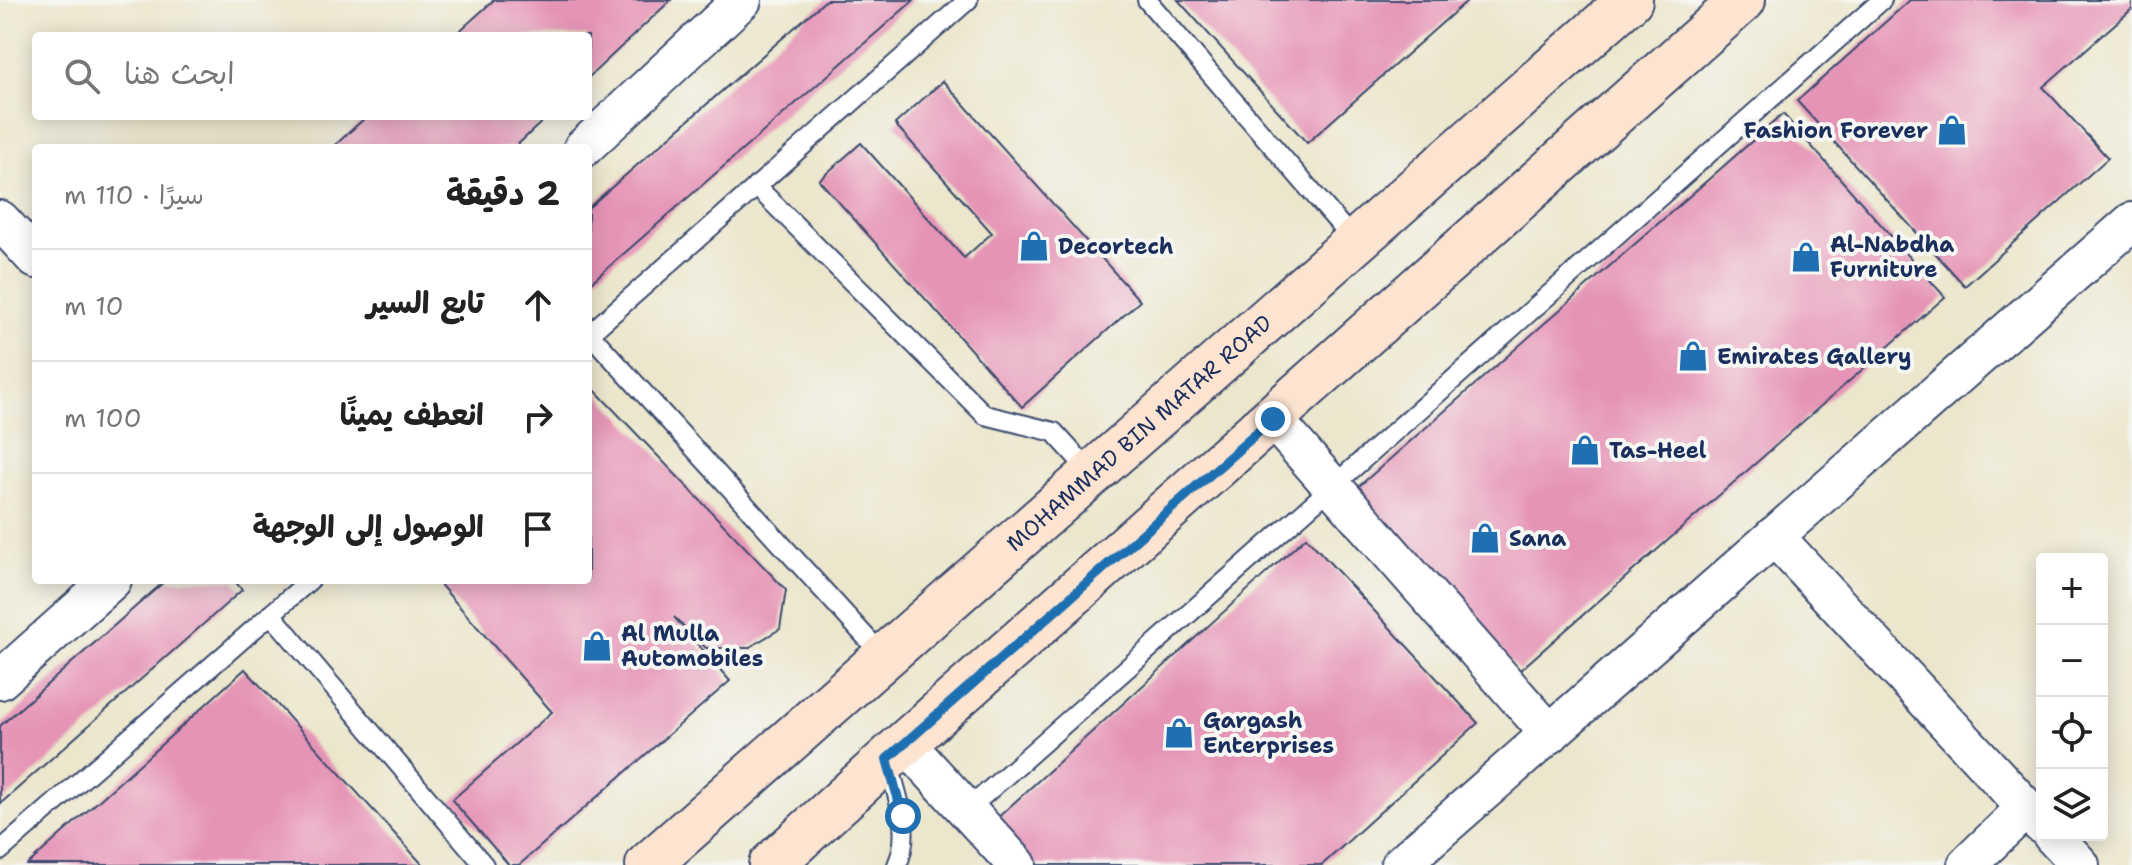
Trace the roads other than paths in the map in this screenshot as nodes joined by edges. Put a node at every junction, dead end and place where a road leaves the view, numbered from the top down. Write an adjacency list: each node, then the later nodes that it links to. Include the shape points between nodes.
1 (742, 0): 7 (street)
2 (968, 0): 8 (lane)
3 (1147, 0): 11 (lane)
4 (1630, 0): 11 (street, MOHAMMAD BIN MATAR ROAD)
5 (1743, 0): 15 (street)
6 (1882, 0): 17 (lane)
7 (587, 144)
8 (756, 186): 13 (lane); 16 (lane, via 985,415 1054,432)
9 (0, 220): 12 (street)
10 (2127, 235): 18 (street)
11 (1355, 242): 16 (street, MOHAMMAD BIN MATAR ROAD)
12 (32, 255)
13 (592, 331)
14 (592, 337): 22 (lane)
15 (1273, 419): 17 (street); 25 (street)
16 (1092, 474): 22 (street, MOHAMMAD BIN MATAR ROAD)
17 (1334, 488): 24 (street); 26 (lane)
18 (1774, 536): 24 (street); 27 (street)
19 (107, 584): 23 (street)
20 (305, 584): 21 (lane)
21 (271, 614): 30 (lane); 31 (lane)
22 (884, 657): 32 (street, MOHAMMAD BIN MATAR ROAD)
23 (4, 668)
24 (1550, 734): 36 (street)
25 (896, 751): 26 (street); 33 (street); 34 (lane, via 903,816)
26 (967, 810): 35 (street)
27 (2036, 819)
28 (2036, 825): 37 (street)
29 (2057, 841): 38 (street)
30 (0, 851)
31 (484, 865)
32 (648, 865)
33 (771, 865)
34 (897, 865)
35 (1017, 865)
36 (1400, 865)
37 (1967, 865)
38 (2080, 865)

